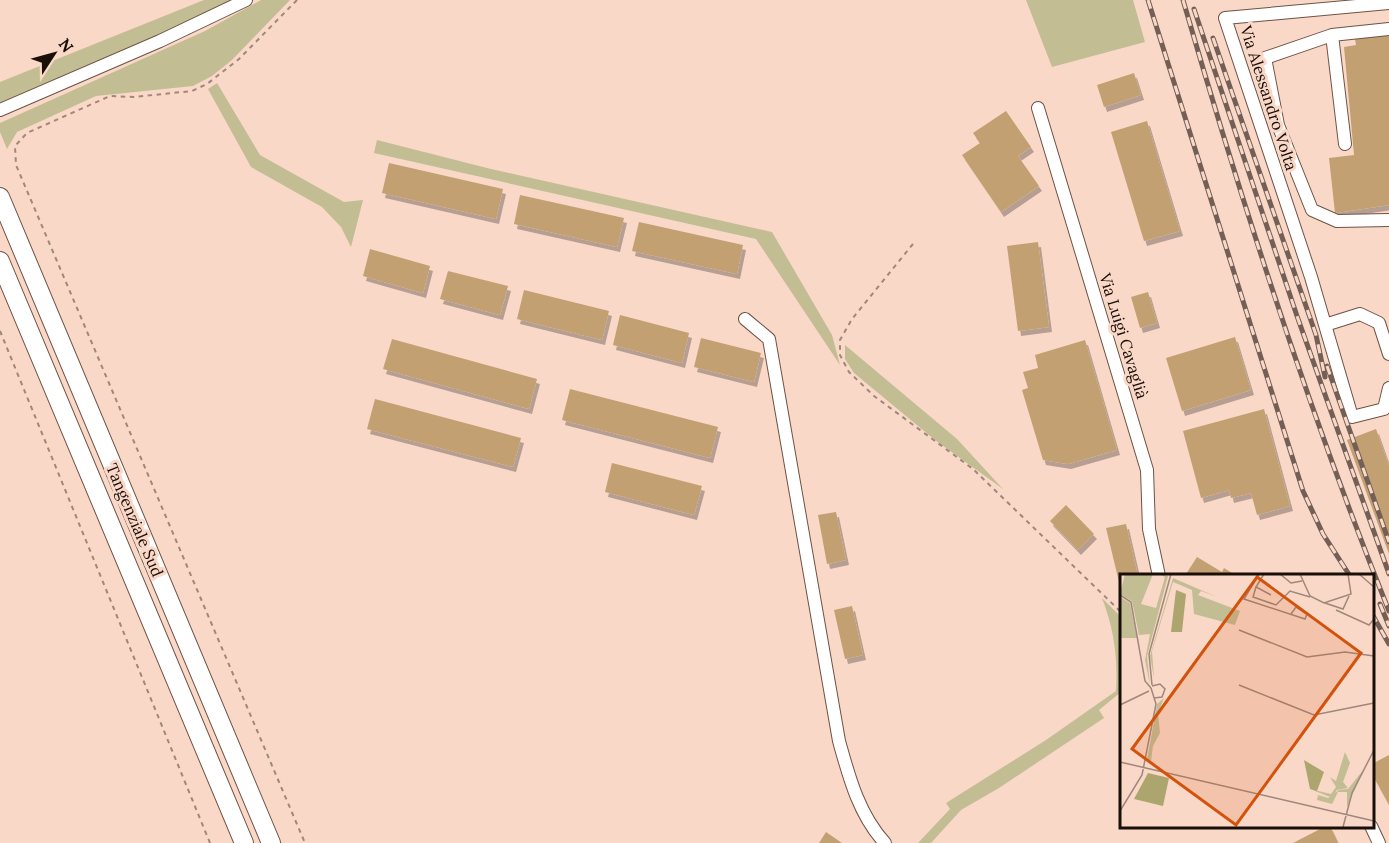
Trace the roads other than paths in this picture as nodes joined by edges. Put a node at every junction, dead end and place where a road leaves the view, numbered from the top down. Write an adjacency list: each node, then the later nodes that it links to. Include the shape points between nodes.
1 (246, 0): 6 (street)
2 (1389, 3): 12 (street, Via Alessandro Volta, via 1225,18)
3 (1389, 28): 4 (street)
4 (1332, 35): 7 (street); 9 (street, via 1265,58 1278,125 1312,210 1337,221)
5 (1038, 108): 15 (street, Via Luigi Cavaglià, via 1147,470 1149,529)
6 (0, 110)
7 (1345, 144)
8 (0, 197): 18 (highway, Tangenziale Sud)
9 (1389, 220)
10 (0, 261): 17 (highway, Tangenziale Sud)
11 (745, 319): 19 (street, via 768,339 838,741 852,790)
12 (1325, 325): 13 (street, via 1360,314 1379,323); 14 (street, via 1352,417 1384,409)
13 (1389, 354)
14 (1389, 387)
15 (1159, 574)
16 (1372, 828): 20 (street)
17 (244, 843)
18 (271, 843)
19 (885, 843)
20 (1379, 843)

